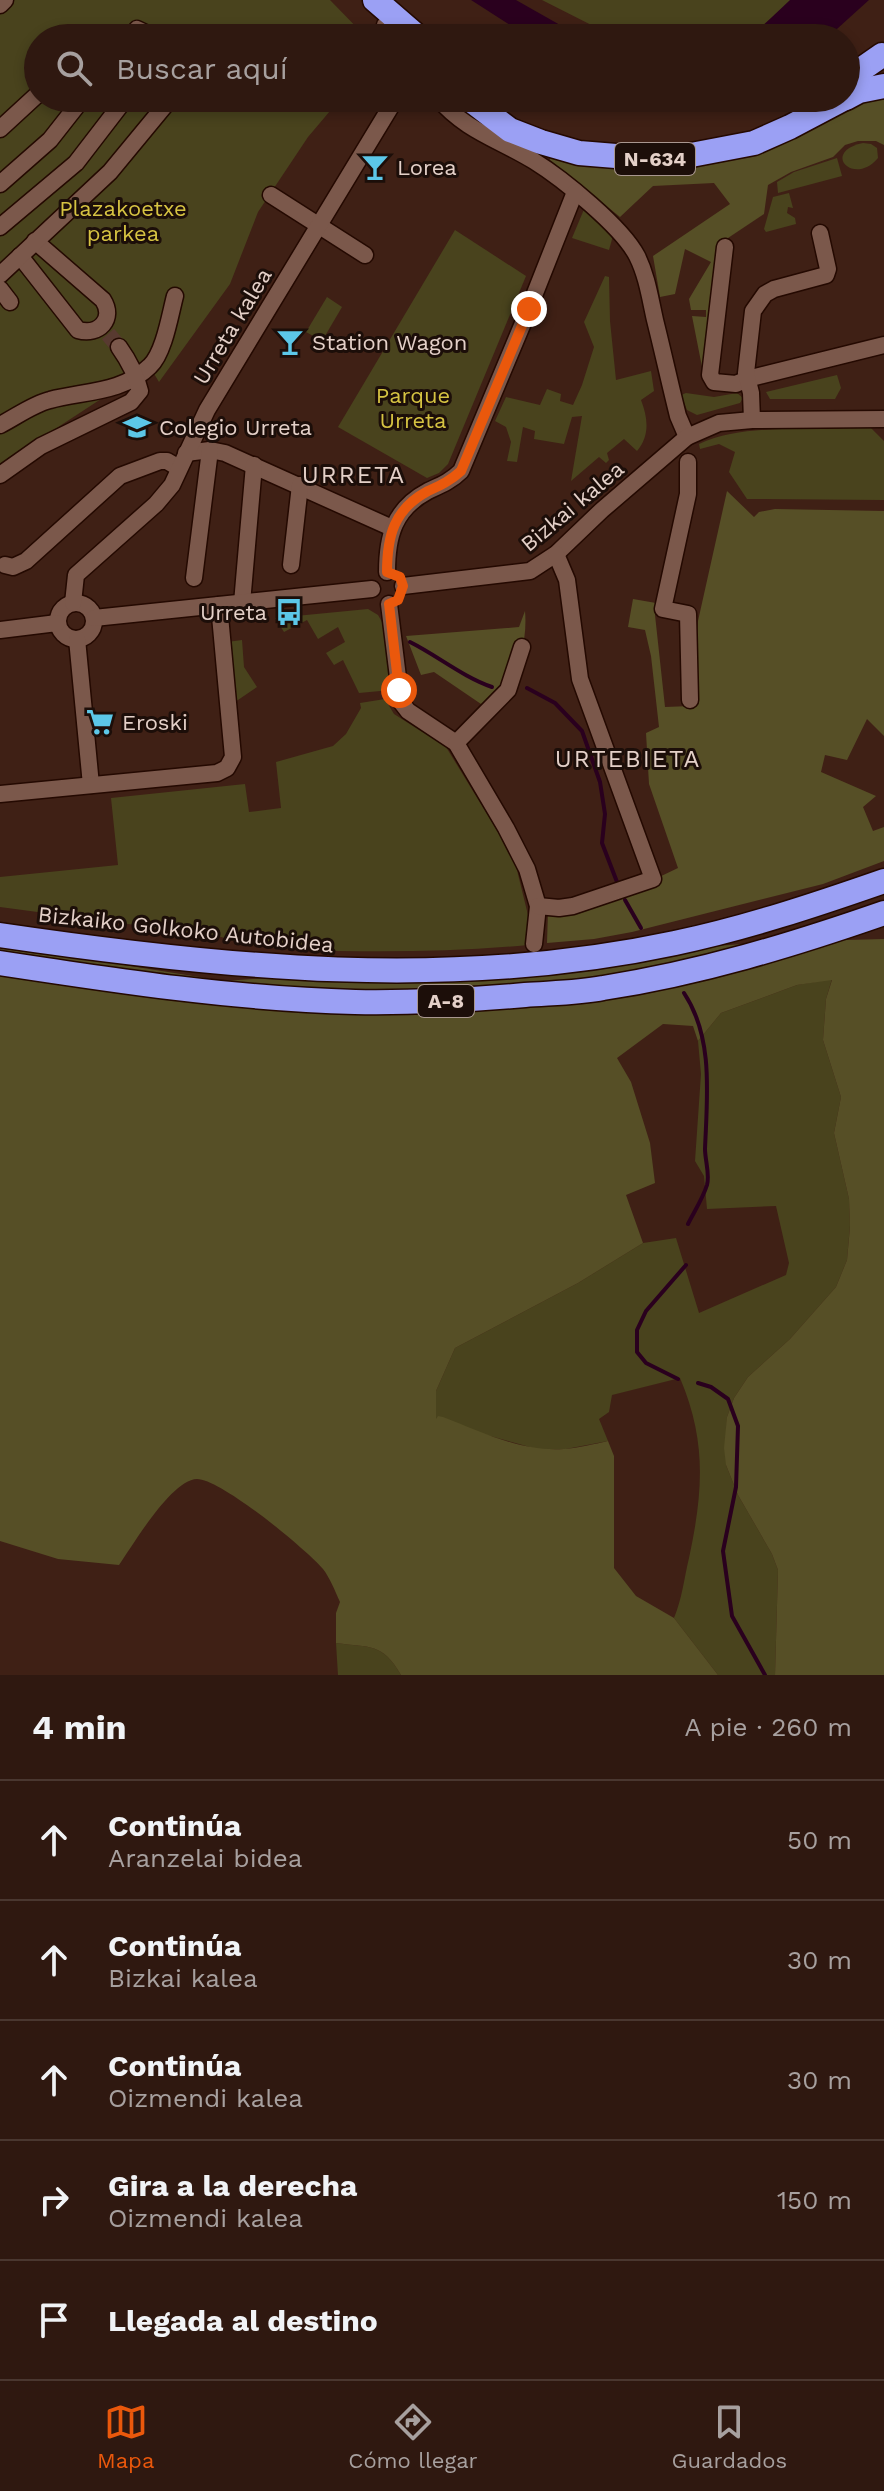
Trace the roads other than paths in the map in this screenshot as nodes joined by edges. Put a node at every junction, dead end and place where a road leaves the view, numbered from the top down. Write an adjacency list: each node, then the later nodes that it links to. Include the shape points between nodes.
1 (5, 0): 4 (street)
2 (356, 0): 5 (highway)
3 (375, 0): 6 (highway)
4 (0, 5)
5 (382, 24)
6 (403, 24)
7 (883, 60): 8 (highway)
8 (860, 72)
9 (884, 86): 10 (highway, N-634)
10 (860, 91)
11 (24, 107): 21 (street)
12 (72, 112): 23 (street, via 50,140)
13 (115, 112): 26 (street, via 76,163)
14 (160, 112): 29 (street, via 110,172)
15 (388, 112): 27 (street, Urreta kalea)
16 (453, 112): 22 (street, via 470,128)
17 (486, 112): 22 (highway, N-634)
18 (509, 112): 19 (highway, N-634, via 580,139 664,145 749,129)
19 (785, 112)
20 (819, 112): 22 (highway, N-634, via 754,143 665,160)
21 (0, 129)
22 (538, 152): 24 (street)
23 (0, 184)
24 (575, 192): 42 (street, via 636,253); 49 (street, via 461,471 411,503)
25 (271, 195): 27 (street)
26 (0, 227)
27 (319, 227): 31 (street); 44 (street, Urreta kalea, via 207,410)
28 (820, 233): 38 (street, via 826,275 774,289 753,311)
29 (35, 241): 32 (street); 35 (street, via 103,300)
30 (725, 247): 38 (street, via 710,375 714,382)
31 (365, 255)
32 (20, 256): 33 (street); 35 (street, via 74,333)
33 (0, 275)
34 (175, 296): 37 (street, via 156,358)
35 (110, 336): 37 (street)
36 (884, 345): 38 (street)
37 (135, 376): 41 (street, via 101,391 46,400); 47 (street, via 140,391 131,402 41,446)
38 (747, 379): 39 (street)
39 (752, 416): 40 (street, Bizkai kalea); 42 (street, Bizkai kalea)
40 (884, 419)
41 (0, 425)
42 (687, 437): 50 (street, Bizkai kalea)
43 (210, 450): 44 (street); 46 (street); 54 (street)
44 (183, 460): 51 (street, via 160,461 120,476 20,565); 57 (street, Urreta kalea, via 156,504 76,575)
45 (688, 462): 66 (street, via 688,494 663,609 688,614)
46 (254, 465): 48 (street); 58 (street)
47 (0, 475)
48 (300, 485): 49 (street); 52 (street)
49 (392, 528): 53 (street)
50 (556, 554): 55 (street, Bizkai kalea, via 530,571); 71 (street, via 567,580 580,679 653,879 573,906)
51 (5, 565)
52 (291, 565)
53 (387, 572): 55 (street, via 400,577); 56 (street, via 374,579)
54 (194, 578)
55 (403, 586): 59 (street, via 398,600)
56 (372, 589): 58 (street); 59 (street, via 375,598)
57 (73, 603): 61 (street, via 89,608); 62 (street, via 63,608)
58 (242, 603): 60 (street)
59 (389, 604): 67 (street, via 401,702)
60 (219, 605): 61 (street); 68 (street, via 233,757 227,768)
61 (94, 618): 64 (street, via 92,630)
62 (57, 623): 63 (street); 64 (street, via 62,633)
63 (0, 630)
64 (77, 639): 68 (street)
65 (522, 647): 67 (street, via 508,690)
66 (690, 700)
67 (456, 743): 71 (street, via 527,869)
68 (91, 785): 69 (street)
69 (0, 794)
70 (884, 881): 73 (highway, Bizkaiko Golkoko Autobidea / A-8, via 790,914 675,943 453,971 270,967)
71 (538, 906): 74 (street)
72 (884, 913): 75 (highway, A-8, via 685,973 601,989 456,1001 253,995)
73 (0, 935)
74 (534, 944)
75 (0, 963)

